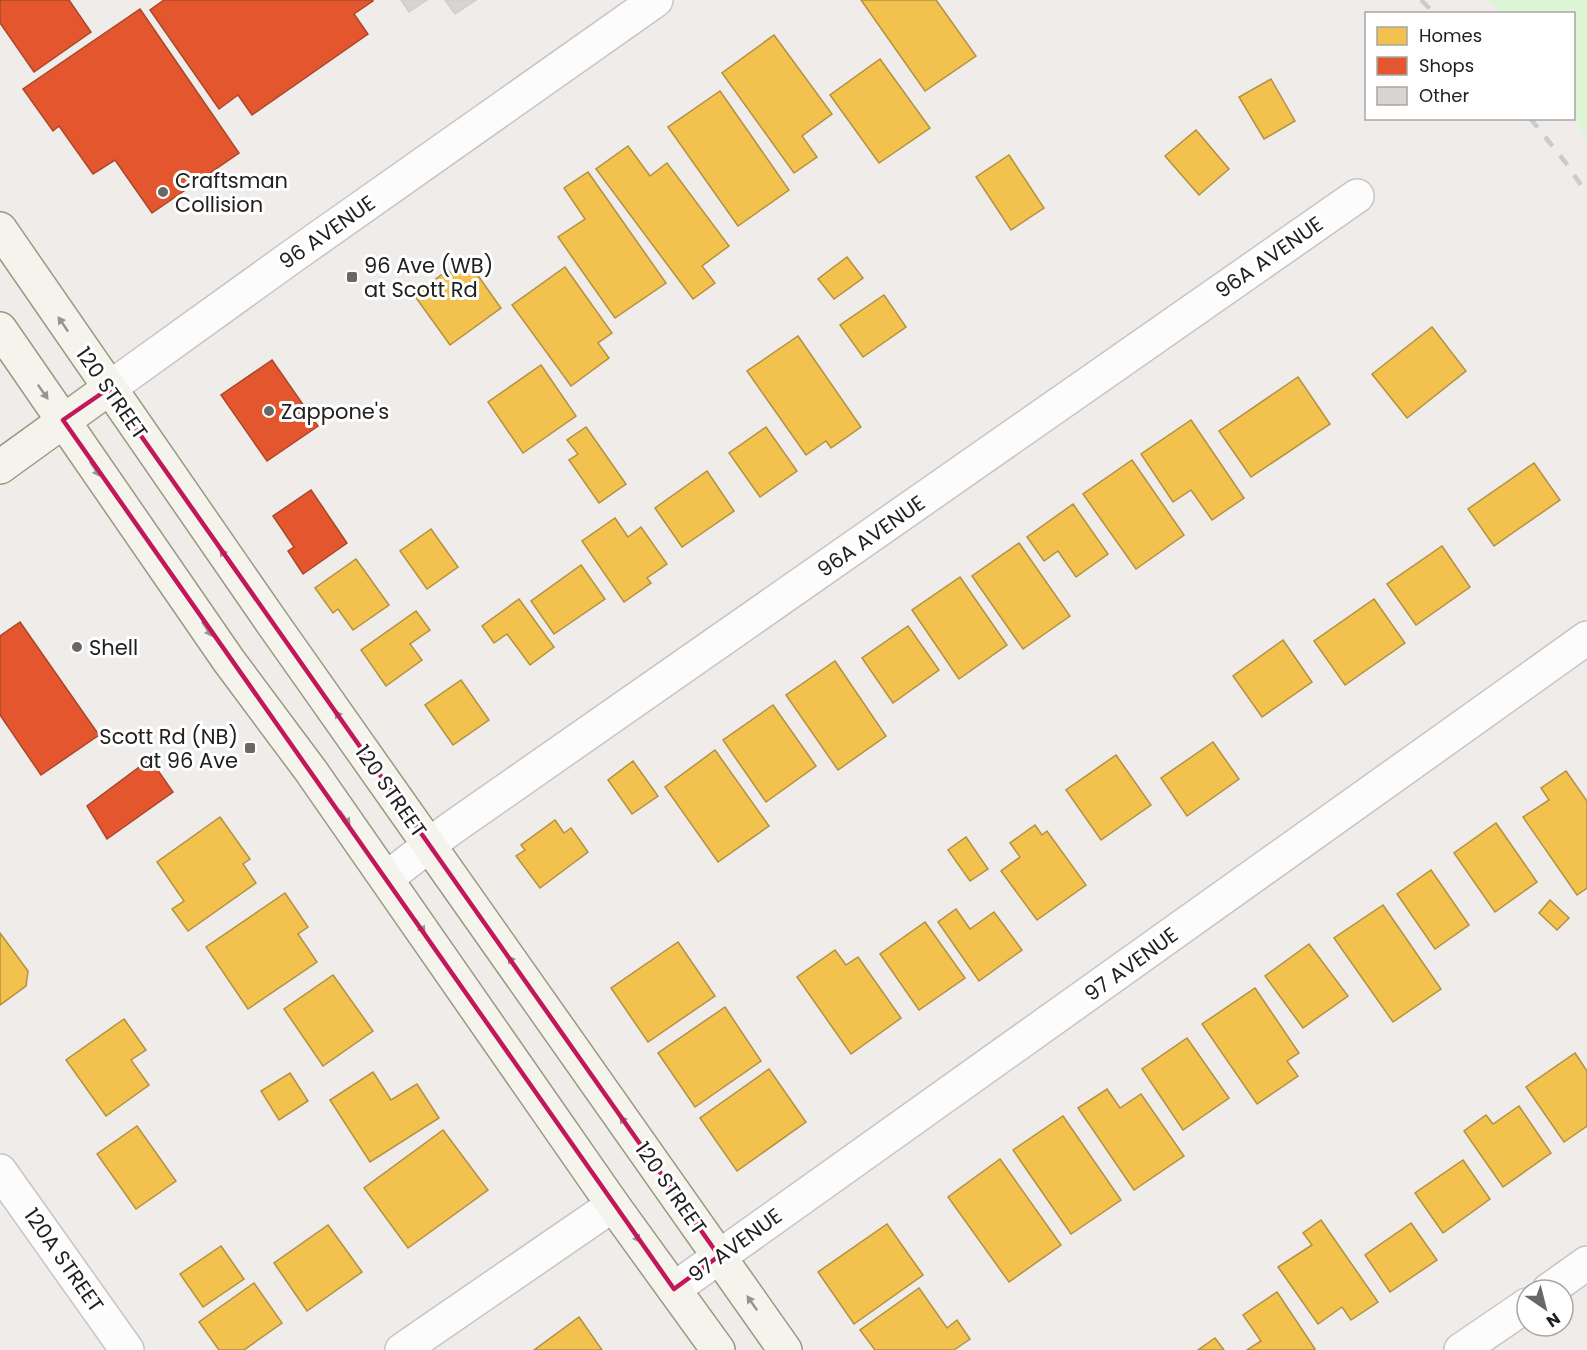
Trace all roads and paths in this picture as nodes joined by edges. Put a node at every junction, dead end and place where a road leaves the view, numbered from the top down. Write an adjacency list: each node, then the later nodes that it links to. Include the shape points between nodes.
1 (656, 0): 5 (street, 96 AVENUE)
2 (1357, 196): 9 (street, 96A AVENUE)
3 (0, 230): 5 (main road, 120 STREET, one-way to 3)
4 (0, 329): 6 (main road, one-way to 6)
5 (108, 389): 6 (main road, 96 AVENUE); 9 (main road, 120 STREET, one-way to 5)
6 (63, 420): 7 (main road, 96 AVENUE); 10 (main road, one-way to 10)
7 (0, 466)
8 (1587, 638): 13 (street, 97 AVENUE)
9 (429, 845): 10 (street, 96A AVENUE); 13 (main road, 120 STREET, one-way to 9)
10 (387, 878): 12 (main road, one-way to 12)
11 (0, 1171): 18 (street, 120A STREET)
12 (613, 1204): 16 (main road, one-way to 16); 19 (street)
13 (719, 1257): 16 (street, 97 AVENUE); 21 (main road, 120 STREET, one-way to 13)
14 (1587, 1263): 15 (street)
15 (1565, 1278)
16 (674, 1289): 20 (main road)
17 (1515, 1313): 22 (street)
18 (127, 1350)
19 (402, 1350)
20 (718, 1350)
21 (785, 1350)
22 (1461, 1350)

